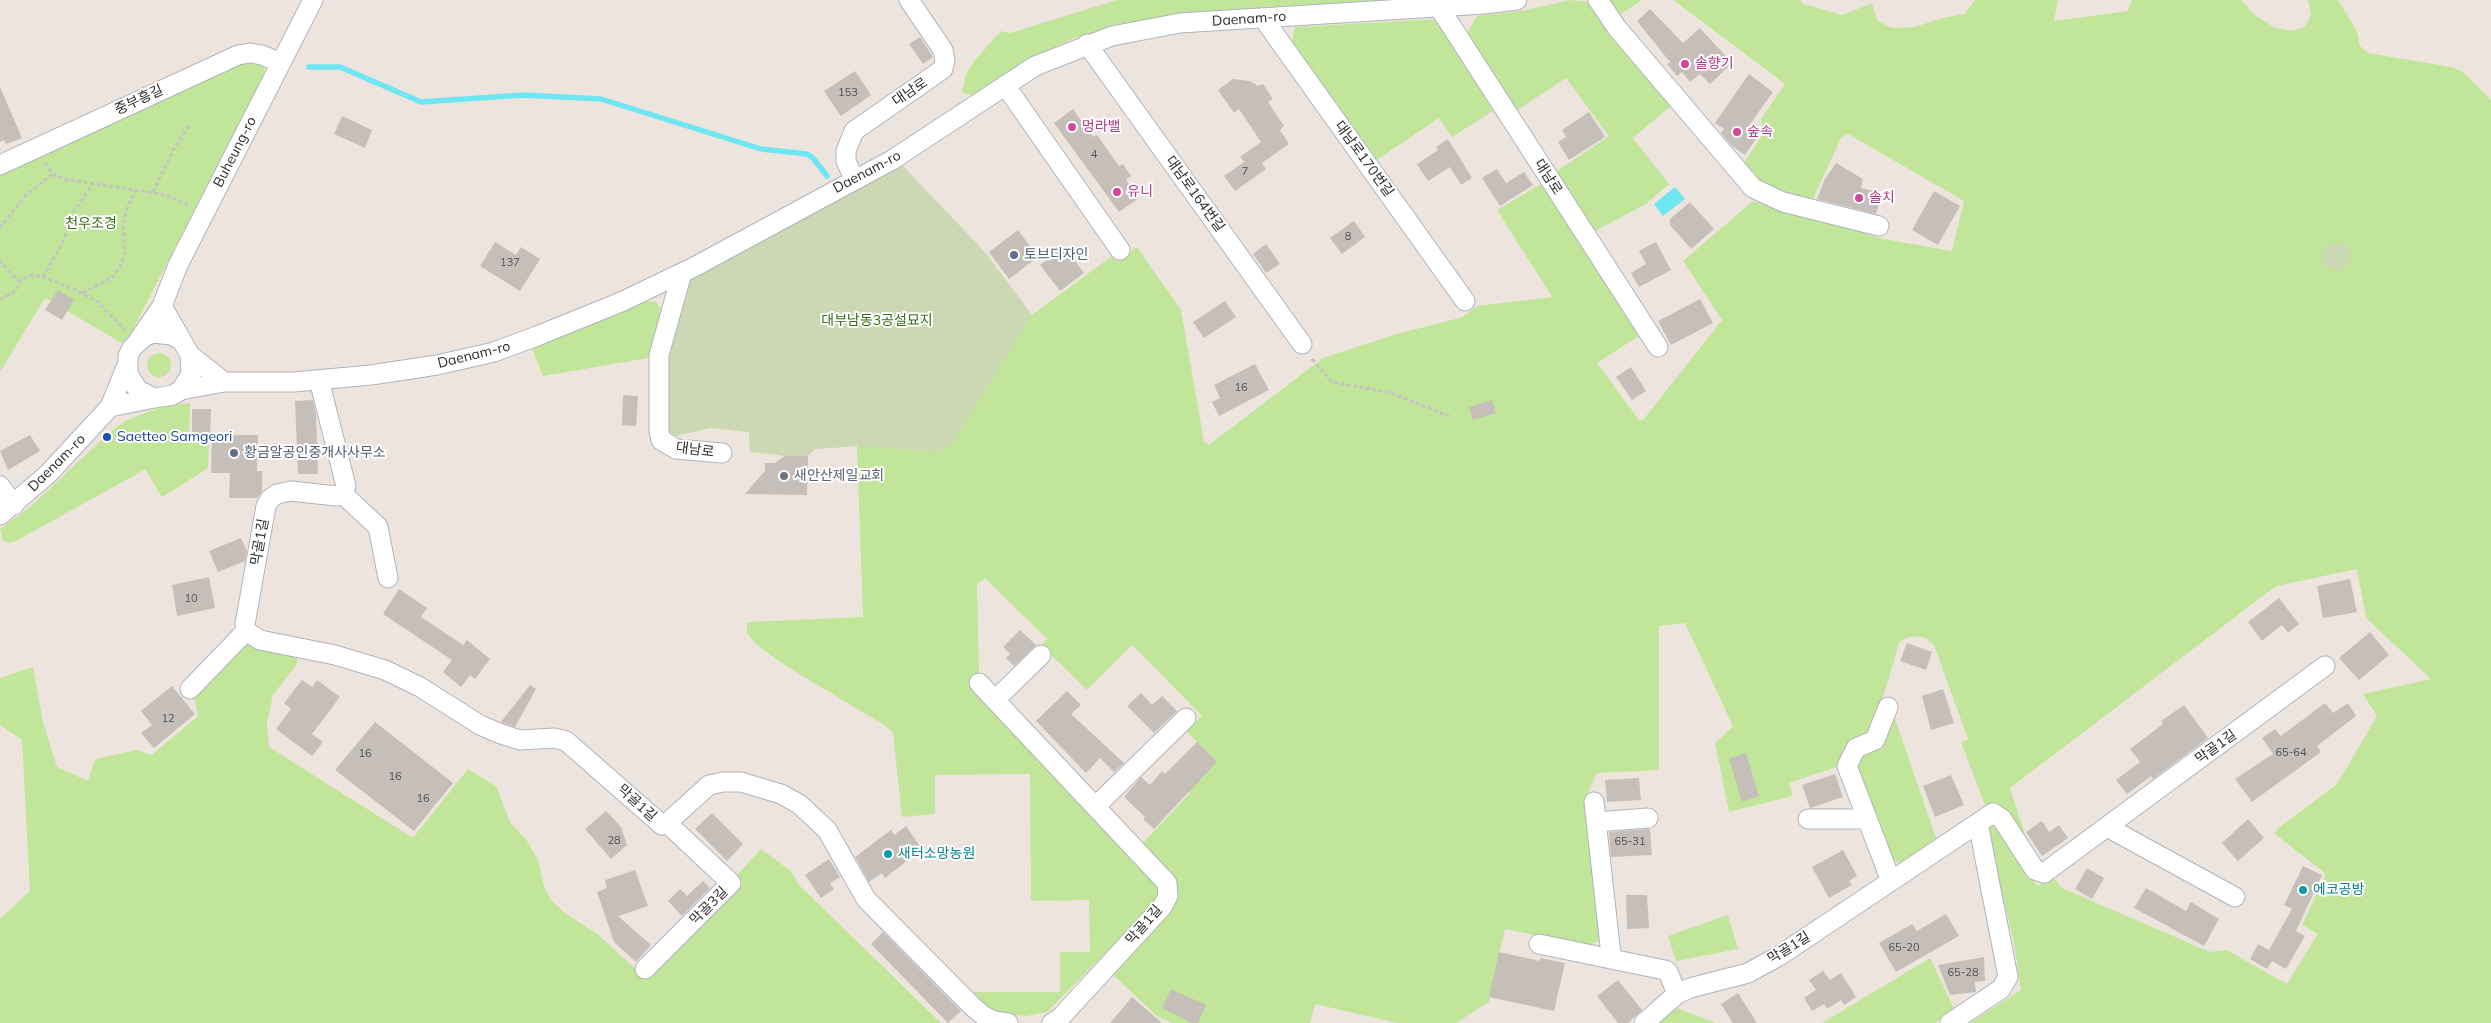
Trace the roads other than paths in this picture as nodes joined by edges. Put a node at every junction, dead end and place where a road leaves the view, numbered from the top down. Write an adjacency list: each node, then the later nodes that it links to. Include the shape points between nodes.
1 (313, 0): 8 (street, Buheung-ro)
2 (909, 0): 11 (street, 대남로, via 943,50 943,69 854,131 846,151 846,161)
3 (1517, 0): 5 (street, Daenam-ro)
4 (1598, 0): 12 (street, via 1617,28 1753,188 1783,202)
5 (1439, 7): 6 (street, Daenam-ro); 20 (street, 대남로)
6 (1263, 18): 7 (street, Daenam-ro, via 1180,23 1119,34); 15 (street, 대남로170번길)
7 (1087, 44): 9 (street, Daenam-ro, via 1035,66); 19 (street, 대남로164번길)
8 (281, 63): 10 (street, 중부흥길, via 262,55 238,55); 16 (street, Buheung-ro, via 178,265)
9 (1005, 85): 11 (street, Daenam-ro, via 923,141); 13 (street)
10 (0, 165)
11 (854, 179): 14 (street, Daenam-ro)
12 (1879, 226)
13 (1120, 250)
14 (682, 273): 23 (street, Daenam-ro, via 621,302 494,352 437,365); 28 (street, 대남로, via 658,355 659,431 661,440 676,449)
15 (1465, 301)
16 (162, 306): 17 (street, Buheung-ro); 18 (street)
17 (134, 339): 18 (street, via 163,333); 22 (street)
18 (179, 339): 21 (street)
19 (1302, 344)
20 (1658, 347)
21 (190, 355): 24 (street); 25 (street, via 191,374)
22 (127, 364): 26 (street, via 132,382 145,395); 27 (street)
23 (319, 380): 24 (street, Daenam-ro); 30 (street, via 346,486)
24 (224, 382): 25 (street, Daenam-ro)
25 (181, 390): 26 (street, via 164,398)
26 (154, 398): 27 (street)
27 (110, 408): 31 (street, Daenam-ro, via 48,474)
28 (722, 453)
29 (0, 486): 31 (street)
30 (343, 494): 32 (street, via 378,526); 33 (street, 막골1길, via 291,491 277,494 270,500 266,506)
31 (7, 510)
32 (388, 578)
33 (246, 631): 37 (street); 47 (street, 막골1길, via 260,640 335,655 385,670 501,734 520,740 554,738 566,741 657,822)
34 (1041, 655): 38 (street)
35 (2325, 666): 49 (street, 막골1길)
36 (979, 683): 38 (street, 막골1길)
37 (190, 689)
38 (996, 700): 42 (street, 막골1길)
39 (1888, 707): 45 (street, via 1875,740 1856,748 1847,766)
40 (1186, 718): 42 (street)
41 (1594, 802): 46 (street)
42 (1096, 806): 56 (street, 막골1길, via 1167,883 1168,896 1162,907)
43 (1648, 818): 46 (street)
44 (1808, 819): 45 (street)
45 (1867, 819): 50 (street)
46 (1596, 822): 53 (street, via 1611,955)
47 (667, 823): 54 (street, 막골3길, via 731,883); 57 (street, 막골1길, via 709,785 723,782 741,782 799,804 827,830 866,899 984,1016)
48 (1978, 823): 49 (street, 막골1길, via 1993,813 1999,815 2035,870 2041,873); 50 (street, 막골1길); 59 (street, via 2008,977 2001,988)
49 (2107, 827): 51 (street)
50 (1891, 881): 55 (street, 막골1길, via 1748,973)
51 (2235, 897)
52 (1539, 944): 53 (street)
53 (1616, 960): 55 (street, via 1665,970)
54 (645, 969)
55 (1677, 994): 58 (street, 막골1길)
56 (1060, 1021)
57 (1008, 1023)
58 (1644, 1023)
59 (1950, 1023)

